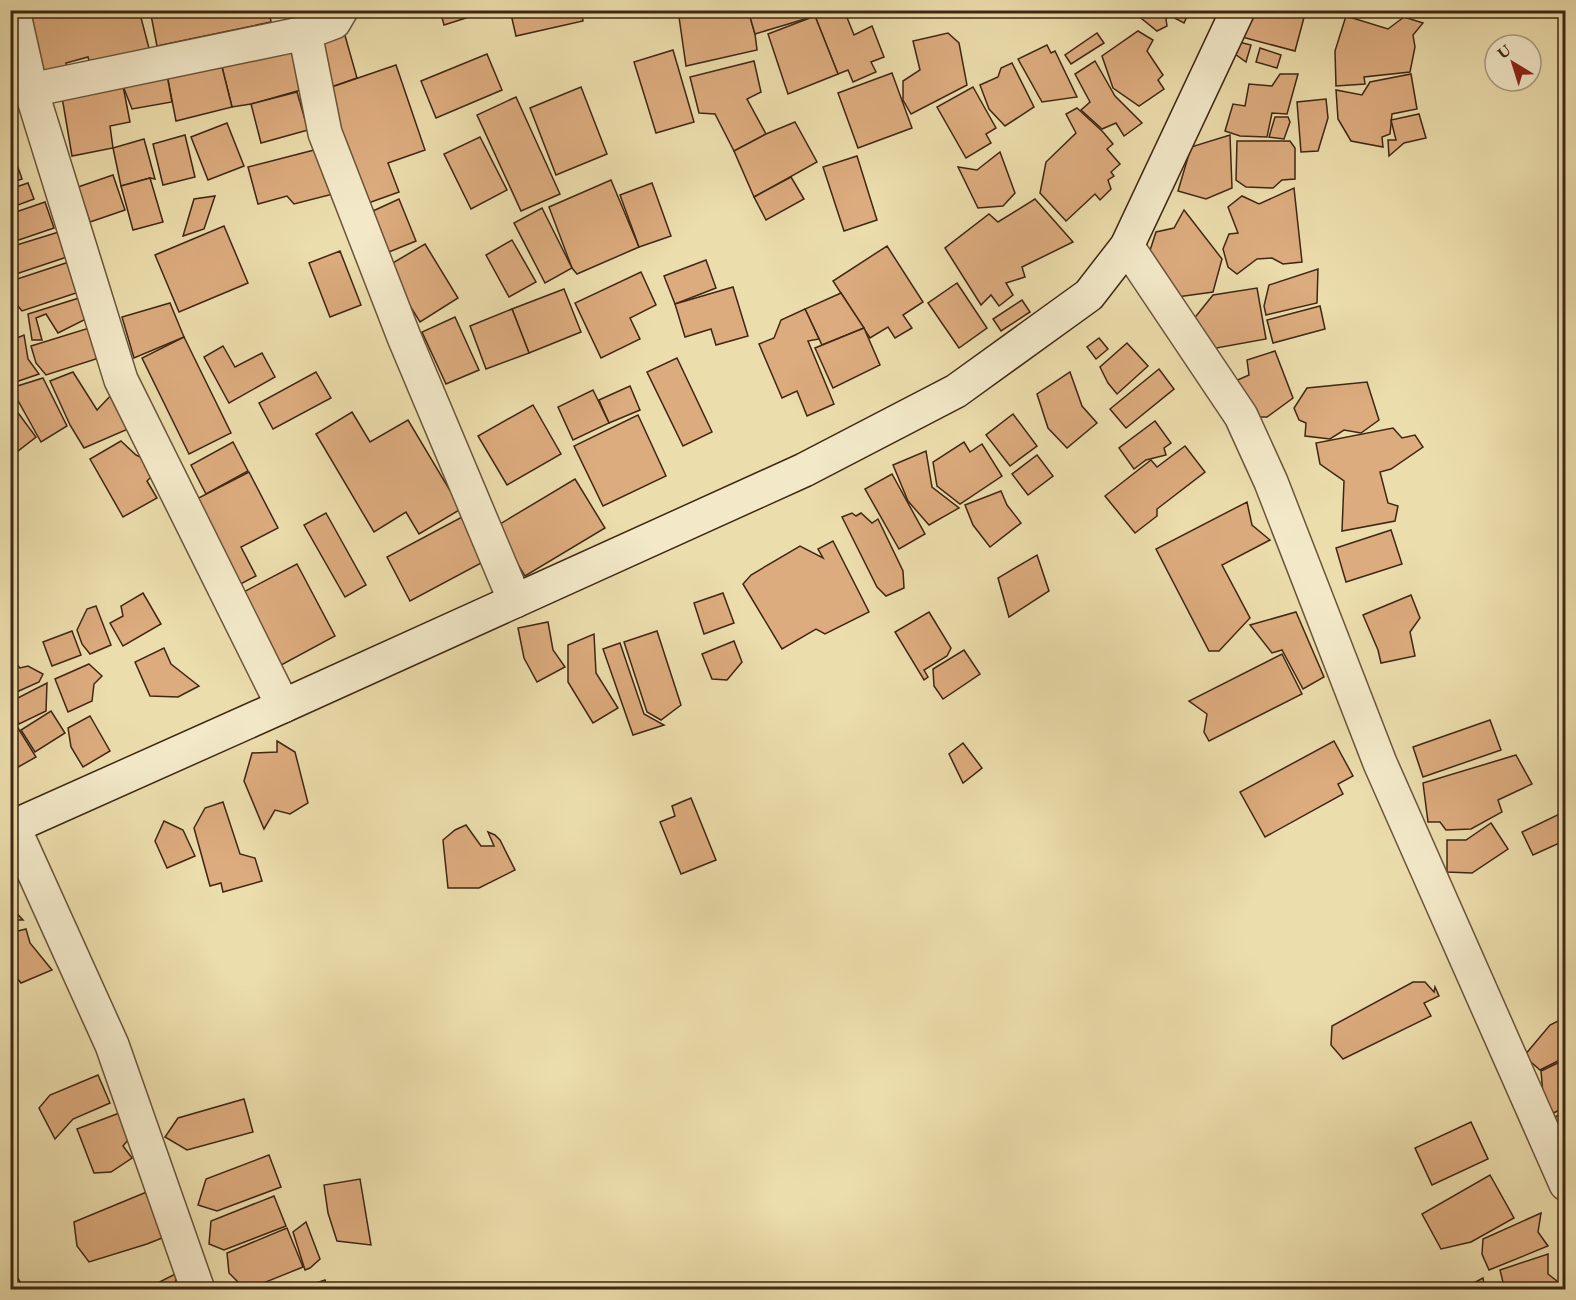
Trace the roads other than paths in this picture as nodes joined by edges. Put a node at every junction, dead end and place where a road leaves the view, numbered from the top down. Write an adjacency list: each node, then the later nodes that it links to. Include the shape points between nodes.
1 (13, 10): 5 (street)
2 (341, 10): 4 (street, via 334,22)
3 (1239, 10): 6 (street)
4 (305, 33): 5 (street); 7 (street, via 325,133 404,337)
5 (31, 90): 8 (street, via 121,380)
6 (1127, 246): 7 (street, via 1089,295 956,390 804,470); 10 (street, via 1241,416 1271,482 1380,763)
7 (514, 601): 8 (street)
8 (283, 706): 9 (street)
9 (12, 827): 11 (street, via 112,1045)
10 (1566, 1184)
11 (198, 1290)

